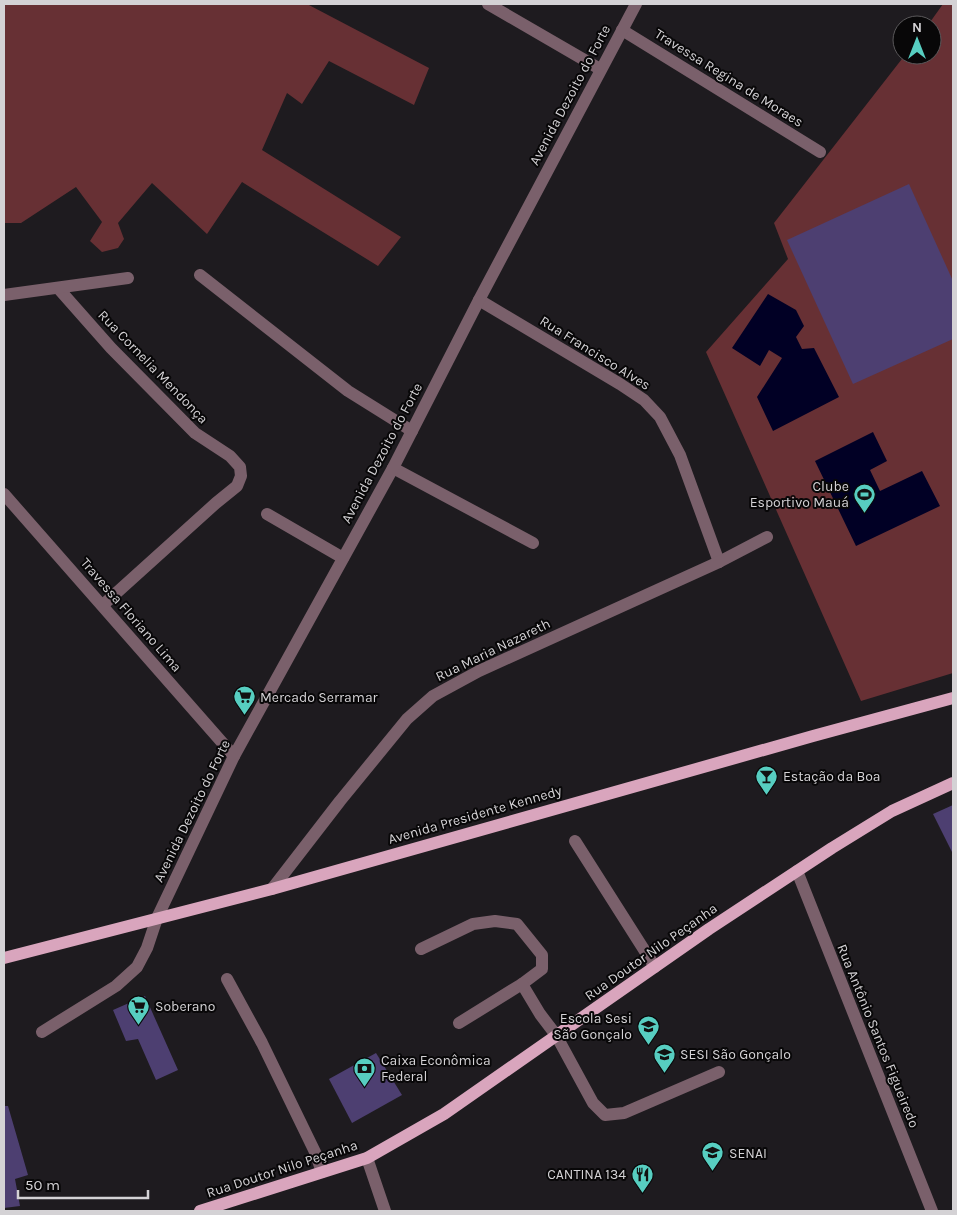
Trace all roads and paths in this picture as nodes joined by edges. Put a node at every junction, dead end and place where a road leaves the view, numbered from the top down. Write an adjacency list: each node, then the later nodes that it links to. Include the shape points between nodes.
1 (488, 4): 4 (street)
2 (636, 4): 3 (street, Avenida Dezoito do Forte)
3 (622, 30): 4 (street, Avenida Dezoito do Forte); 5 (street, Travessa Regina de Moraes)
4 (600, 69): 10 (street, Avenida Dezoito do Forte)
5 (820, 152)
6 (200, 275): 11 (street, via 348,391)
7 (128, 278): 8 (street)
8 (58, 288): 9 (street); 19 (street, Rua Cornelia Mendonça, via 111,348 195,433 230,456 240,467 237,486)
9 (4, 295)
10 (479, 300): 11 (street, Avenida Dezoito do Forte); 18 (street, Rua Francisco Alves, via 620,384 644,400 660,417 680,456)
11 (412, 431): 12 (street, Avenida Dezoito do Forte)
12 (392, 468): 16 (street); 17 (street, Avenida Dezoito do Forte)
13 (4, 494): 19 (street, Travessa Floriano Lima)
14 (267, 514): 17 (street)
15 (766, 538): 18 (street, Rua Maria Nazareth)
16 (533, 543)
17 (343, 558): 21 (street, Avenida Dezoito do Forte)
18 (719, 562): 25 (street, Rua Maria Nazareth, via 479,671 432,696 407,719)
19 (103, 605): 21 (street, Travessa Floriano Lima)
20 (953, 698): 25 (main road, Avenida Presidente Kennedy)
21 (234, 756): 26 (street, Avenida Dezoito do Forte)
22 (953, 783): 24 (main road, Rua Doutor Nilo Peçanha, via 892,810)
23 (575, 841): 29 (street)
24 (797, 871): 29 (main road, Rua Doutor Nilo Peçanha); 40 (street, Rua Antônio Santos Figueiredo)
25 (272, 888): 26 (main road, Avenida Presidente Kennedy)
26 (157, 918): 28 (main road, Avenida Presidente Kennedy); 33 (street, Avenida Dezoito do Forte, via 137,967 116,986)
27 (420, 949): 31 (street, via 473,924 495,921 517,924 542,955 542,969)
28 (4, 958)
29 (654, 966): 34 (main road, Rua Doutor Nilo Peçanha)
30 (227, 979): 37 (street, via 262,1043)
31 (522, 984): 32 (street); 34 (street)
32 (460, 1023)
33 (42, 1032)
34 (556, 1035): 35 (street, via 593,1103 605,1115 624,1113); 36 (main road, Rua Doutor Nilo Peçanha, via 444,1114)
35 (719, 1072)
36 (368, 1158): 37 (main road, Rua Doutor Nilo Peçanha); 39 (street)
37 (322, 1172): 38 (main road, Rua Doutor Nilo Peçanha)
38 (200, 1211)
39 (385, 1211)
40 (932, 1211)

